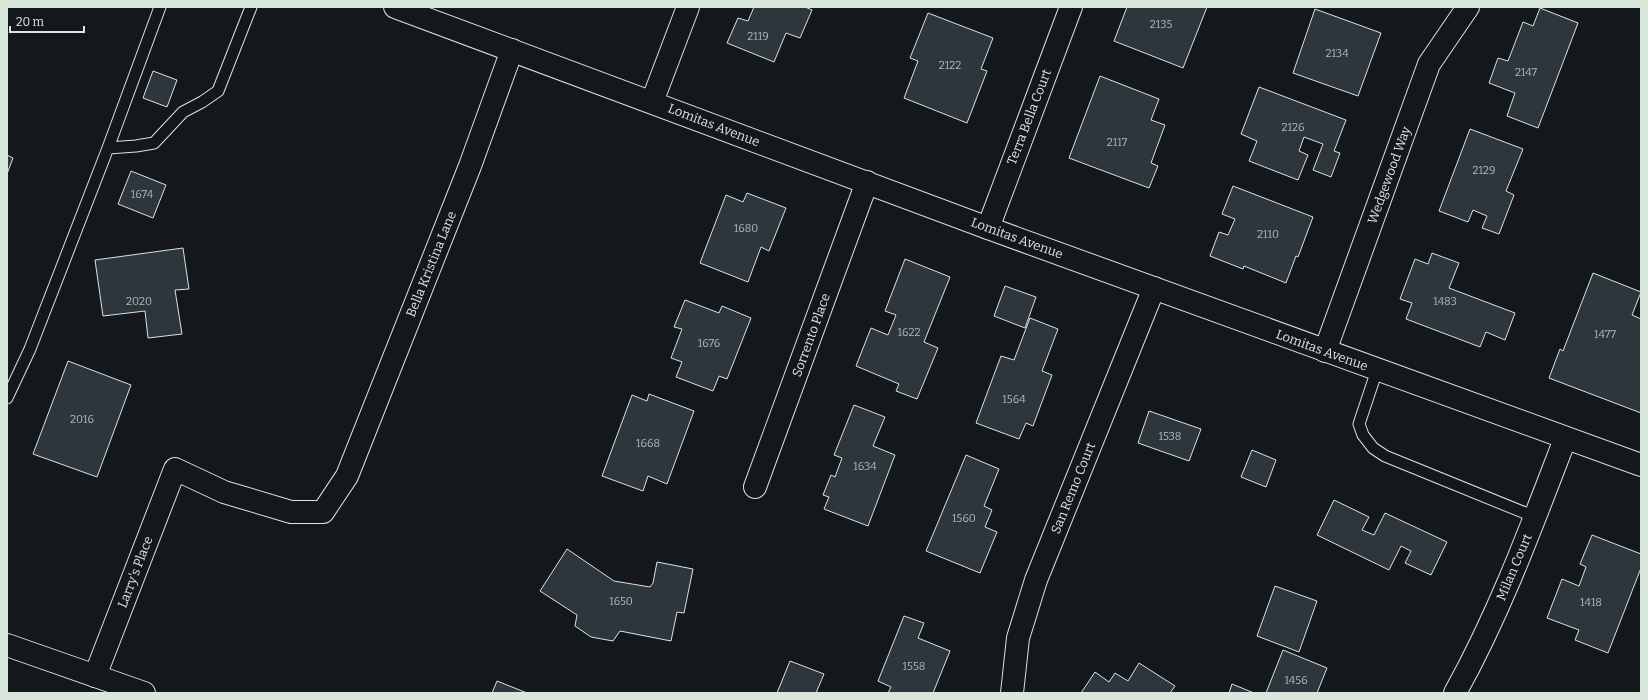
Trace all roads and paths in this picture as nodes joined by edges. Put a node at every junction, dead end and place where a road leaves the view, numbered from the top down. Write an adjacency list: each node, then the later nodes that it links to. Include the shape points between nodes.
1 (160, 7): 9 (lane)
2 (251, 7): 9 (lane, via 218,91 183,112 154,143)
3 (396, 7): 7 (street, Lomitas Avenue)
4 (688, 7): 8 (street)
5 (1071, 7): 11 (street, Terra Bella Court)
6 (1468, 7): 13 (street, Wedgewood Way, via 1429,64)
7 (512, 50): 8 (street, Lomitas Avenue); 18 (street, Bella Kristina Lane, via 470,166 347,476 323,512 291,512 224,492)
8 (652, 102): 10 (street, Lomitas Avenue)
9 (108, 148): 15 (lane, via 30,349)
10 (867, 182): 11 (street, Lomitas Avenue); 19 (street, Sorrento Place)
11 (988, 228): 12 (street, Lomitas Avenue)
12 (1154, 288): 13 (street, Lomitas Avenue); 24 (street, San Remo Court, via 1036,580 1018,638)
13 (1325, 351): 14 (street, Lomitas Avenue)
14 (1377, 370): 16 (street, Lomitas Avenue); 20 (lane, via 1359,424 1362,435 1373,448 1385,456)
15 (7, 398)
16 (1565, 438): 17 (street, Lomitas Avenue); 20 (street, Milan Court)
17 (1641, 465)
18 (175, 469): 22 (street, Larry's Place)
19 (755, 488)
20 (1535, 517): 25 (street, Milan Court, via 1477,654)
21 (7, 645): 22 (street)
22 (94, 676): 23 (street)
23 (144, 693)
24 (1012, 693)
25 (1455, 693)

